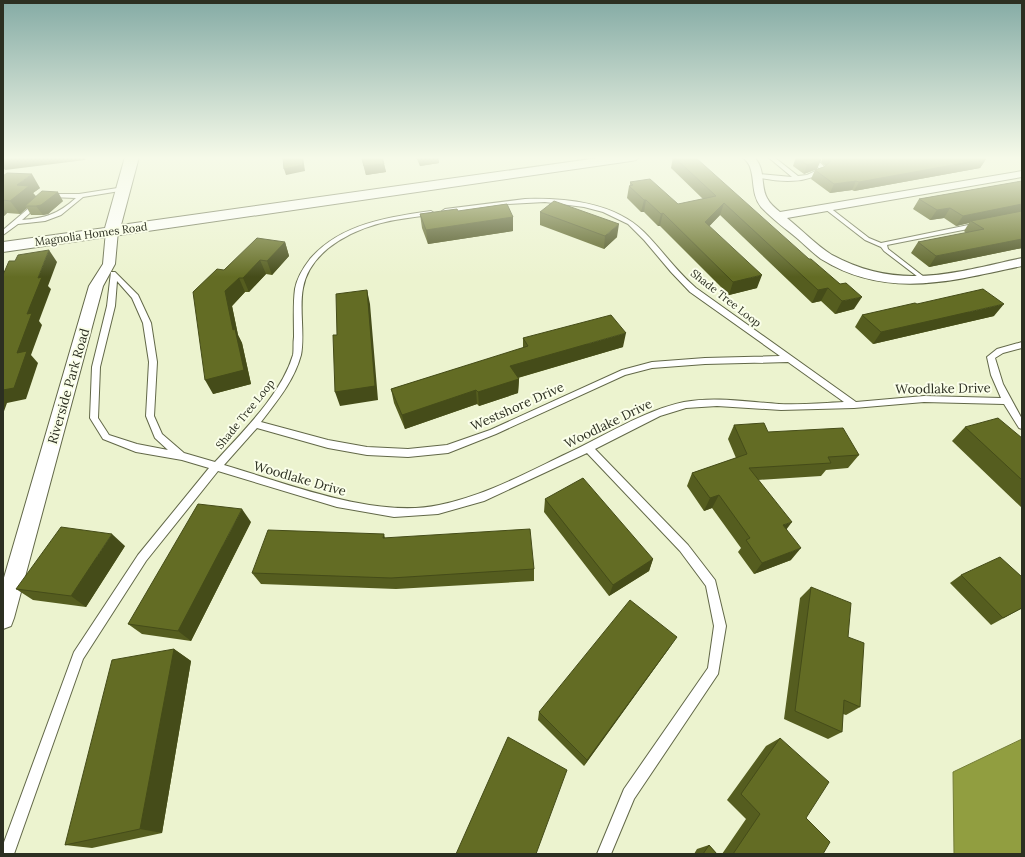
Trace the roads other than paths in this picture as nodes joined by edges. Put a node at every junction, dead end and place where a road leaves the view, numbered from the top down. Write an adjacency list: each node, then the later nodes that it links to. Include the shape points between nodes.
1 (46, 197): 9 (lane)
2 (80, 197): 9 (lane, via 55,217)
3 (122, 197): 11 (street, Riverside Park Road)
4 (351, 197): 11 (street, Magnolia Homes Road)
5 (761, 197): 8 (street, via 764,203)
6 (890, 197): 7 (street)
7 (827, 208): 8 (street); 13 (lane, via 867,239)
8 (779, 216): 17 (street, via 826,257 850,270 896,281)
9 (15, 222): 12 (lane)
10 (983, 224): 13 (lane, via 889,242)
11 (112, 231): 14 (street, Magnolia Homes Road); 16 (street, Riverside Park Road)
12 (3, 233)
13 (883, 246): 17 (lane)
14 (3, 247)
15 (1022, 262): 17 (street)
16 (112, 270): 25 (lane, Woodlake Drive, via 135,297 147,323 153,362 150,416 158,436); 25 (lane, Woodlake Drive, via 111,306 96,367 94,418 106,437 136,448); 27 (street, Riverside Park Road, via 96,286)
17 (926, 281)
18 (1022, 345): 20 (lane, Woodlake Drive, via 1000,351 991,357 992,368)
19 (788, 359): 21 (lane, Shade Tree Loop); 22 (lane, Westshore Drive, via 652,365 622,373 493,432 448,449 408,453 367,451 328,444); 22 (lane, Shade Tree Loop, via 692,290 645,236 630,223 592,206 569,201 514,202 394,218 343,236 321,251 306,269 299,288 297,354 287,381)
20 (1006, 401): 21 (lane, Woodlake Drive, via 924,399); 23 (lane)
21 (854, 405): 24 (lane, Woodlake Drive, via 686,405 657,413)
22 (255, 424): 26 (lane, Shade Tree Loop)
23 (1022, 426)
24 (588, 448): 26 (lane, Woodlake Drive, via 484,497 438,510 394,513 337,503); 29 (lane, via 684,548 711,584 720,626 714,670 629,794)
25 (182, 456): 26 (lane, Woodlake Drive)
26 (216, 467): 28 (lane, Shade Tree Loop, via 142,558 78,656)
27 (3, 618)
28 (7, 854)
29 (604, 854)

